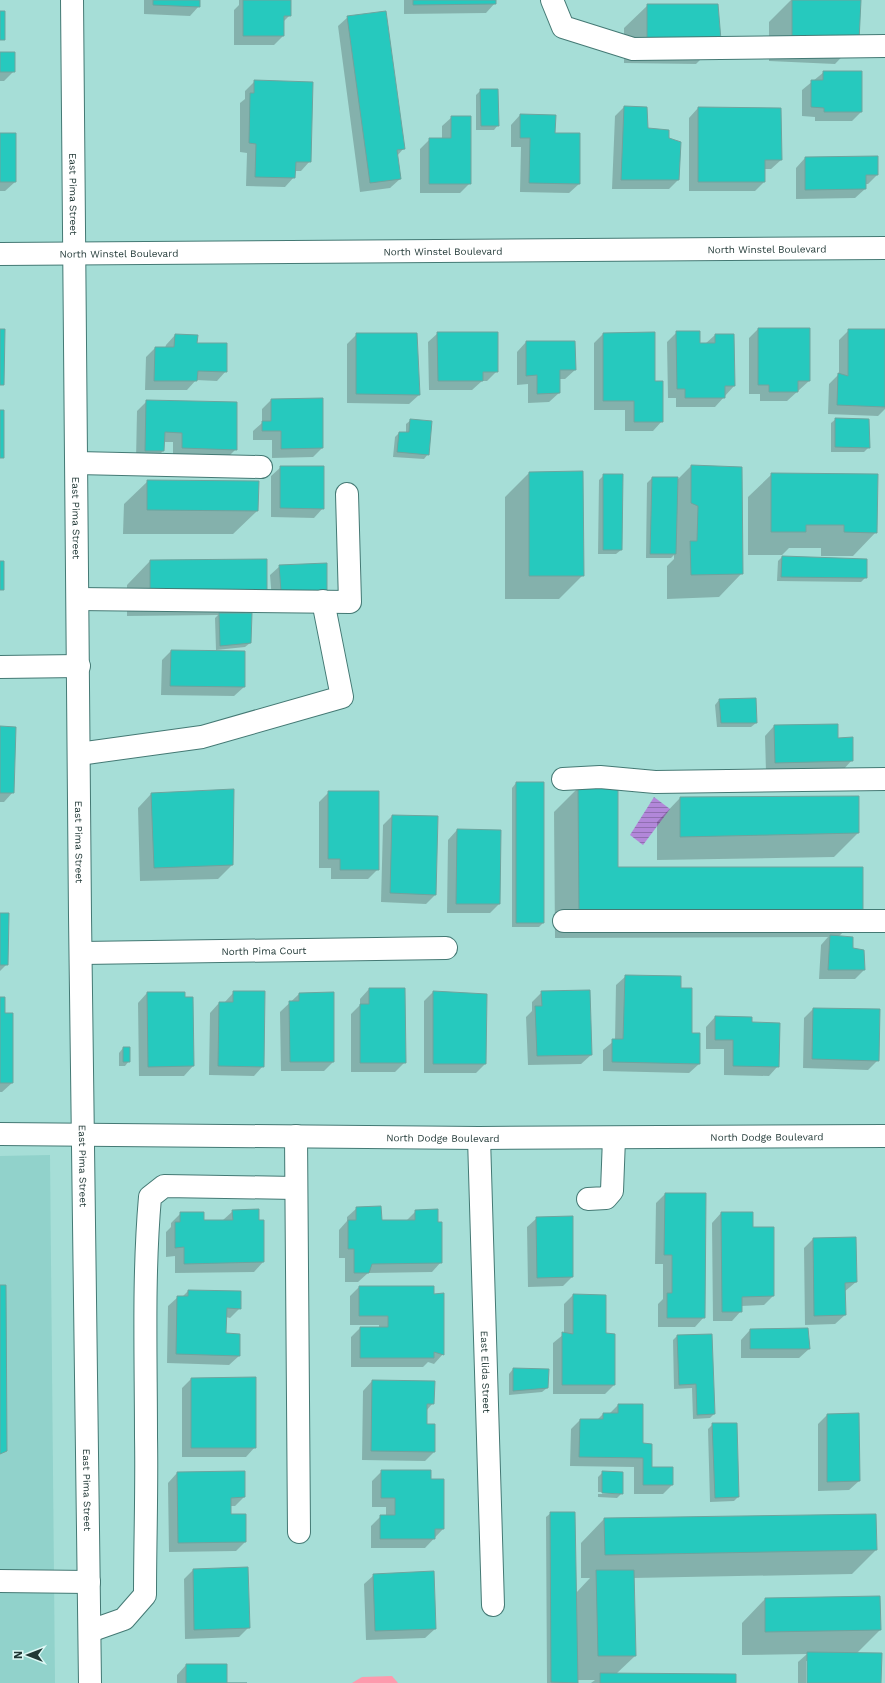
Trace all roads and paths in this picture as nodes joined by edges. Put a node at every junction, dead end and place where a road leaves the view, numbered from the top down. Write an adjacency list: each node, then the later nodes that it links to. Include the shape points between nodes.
1 (72, 0): 6 (street, East Pima Street)
2 (552, 0): 3 (street, via 563,27 633,49)
3 (885, 46)
4 (885, 248): 6 (street, North Winstel Boulevard)
5 (0, 254): 6 (street, North Winstel Boulevard)
6 (75, 254): 7 (street, East Pima Street)
7 (77, 463): 8 (street); 10 (street, East Pima Street)
8 (261, 467)
9 (347, 494): 11 (street, via 350,602)
10 (78, 599): 11 (street); 13 (street, East Pima Street)
11 (323, 601): 14 (street, via 342,697 202,737)
12 (0, 666): 13 (street)
13 (79, 666): 14 (street, East Pima Street)
14 (79, 754): 20 (street, East Pima Street)
15 (563, 779): 16 (street, via 600,777 654,782)
16 (885, 779)
17 (564, 921): 18 (street)
18 (885, 921)
19 (446, 948): 20 (street, North Pima Court)
20 (82, 953): 22 (street, East Pima Street)
21 (0, 1134): 22 (street, North Dodge Boulevard)
22 (84, 1134): 23 (street, North Dodge Boulevard); 31 (street, East Pima Street)
23 (296, 1136): 25 (street, North Dodge Boulevard); 27 (street)
24 (885, 1136): 26 (street, North Dodge Boulevard)
25 (479, 1138): 26 (street, North Dodge Boulevard); 32 (street, East Elida Street)
26 (614, 1138): 28 (street, via 612,1191 606,1198)
27 (296, 1188): 29 (street); 33 (street, via 164,1186 150,1197 144,1317 145,1595 124,1619)
28 (588, 1199)
29 (300, 1532)
30 (0, 1581): 31 (street)
31 (89, 1582): 33 (street, East Pima Street)
32 (493, 1605)
33 (90, 1631): 34 (street, East Pima Street)
34 (90, 1683)

